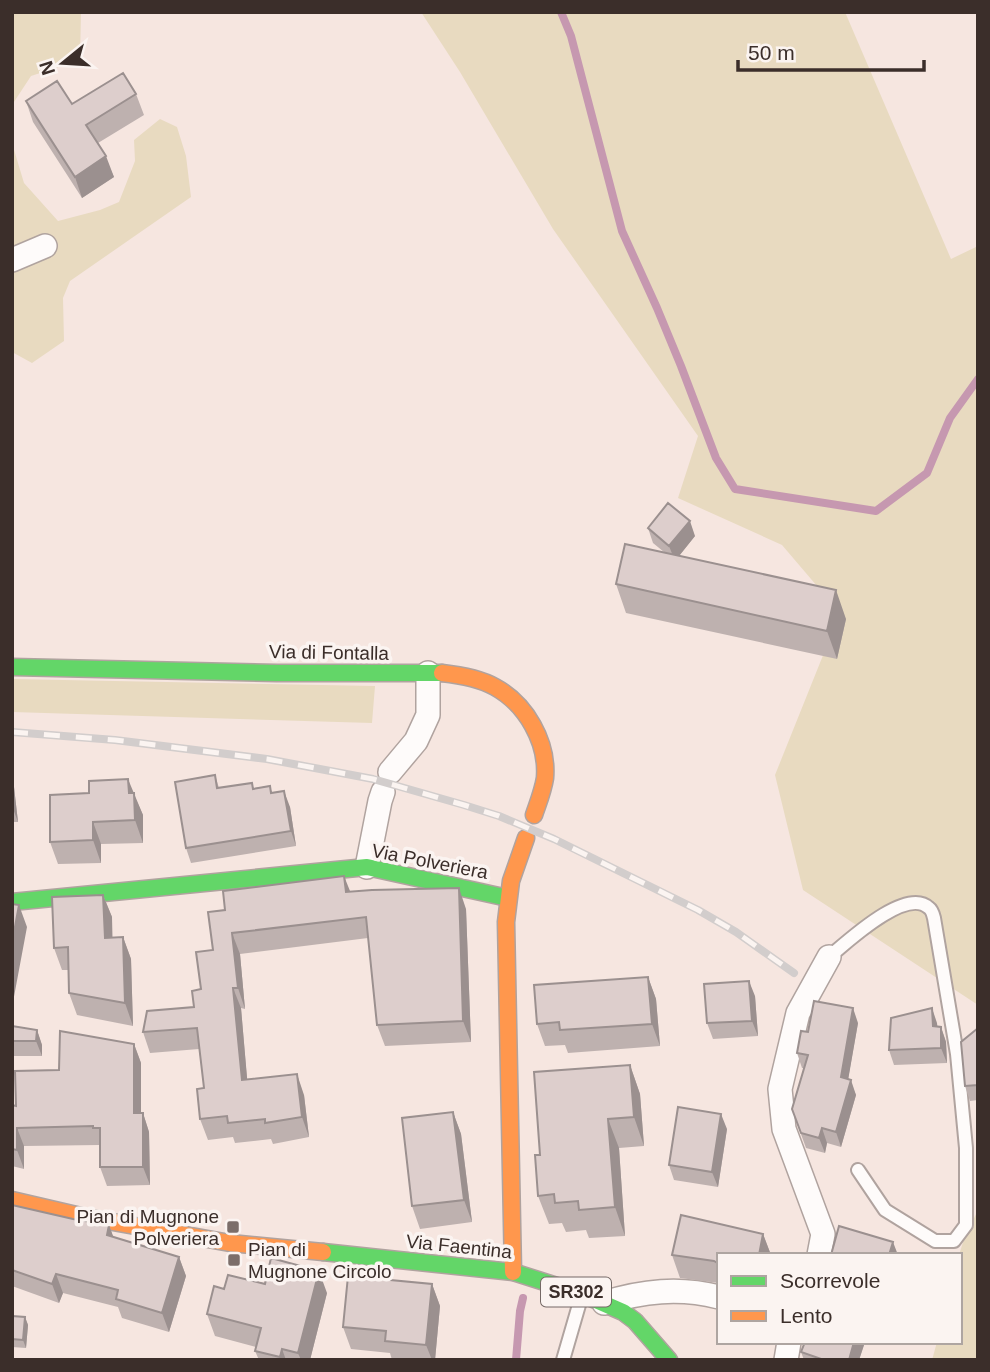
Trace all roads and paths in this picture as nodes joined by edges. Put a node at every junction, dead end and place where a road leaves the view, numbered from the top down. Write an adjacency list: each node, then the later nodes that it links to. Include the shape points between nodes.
1 (45, 246): 2 (street)
2 (12, 260)
3 (12, 667): 4 (street, Via di Fontalla)
4 (428, 673): 5 (street, Via di Fontalla, via 475,678 511,698 526,714 543,753 545,773); 7 (street, via 428,715 387,782)
5 (534, 815)
6 (526, 838): 8 (street)
7 (367, 867): 8 (street, Via Polveriera); 9 (street, Via Polveriera)
8 (508, 898): 14 (street, Via Polveriera)
9 (12, 902)
10 (829, 957): 11 (lane, via 877,918 903,904 920,903 929,908 957,1054 966,1148 965,1224 954,1241 935,1241 885,1210); 13 (street, via 798,1013 780,1089 784,1129 822,1234)
11 (858, 1170)
12 (12, 1200): 14 (street, Via Faentina / SR302, via 230,1244)
13 (820, 1253)
14 (513, 1272): 15 (street, Via Faentina / SR302)
15 (582, 1294): 17 (street, Via Faentina / SR302); 18 (lane)
16 (717, 1297): 17 (street, via 667,1290)
17 (604, 1303): 19 (street, Via Faentina / SR302, via 635,1321)
18 (563, 1360)
19 (669, 1360)

